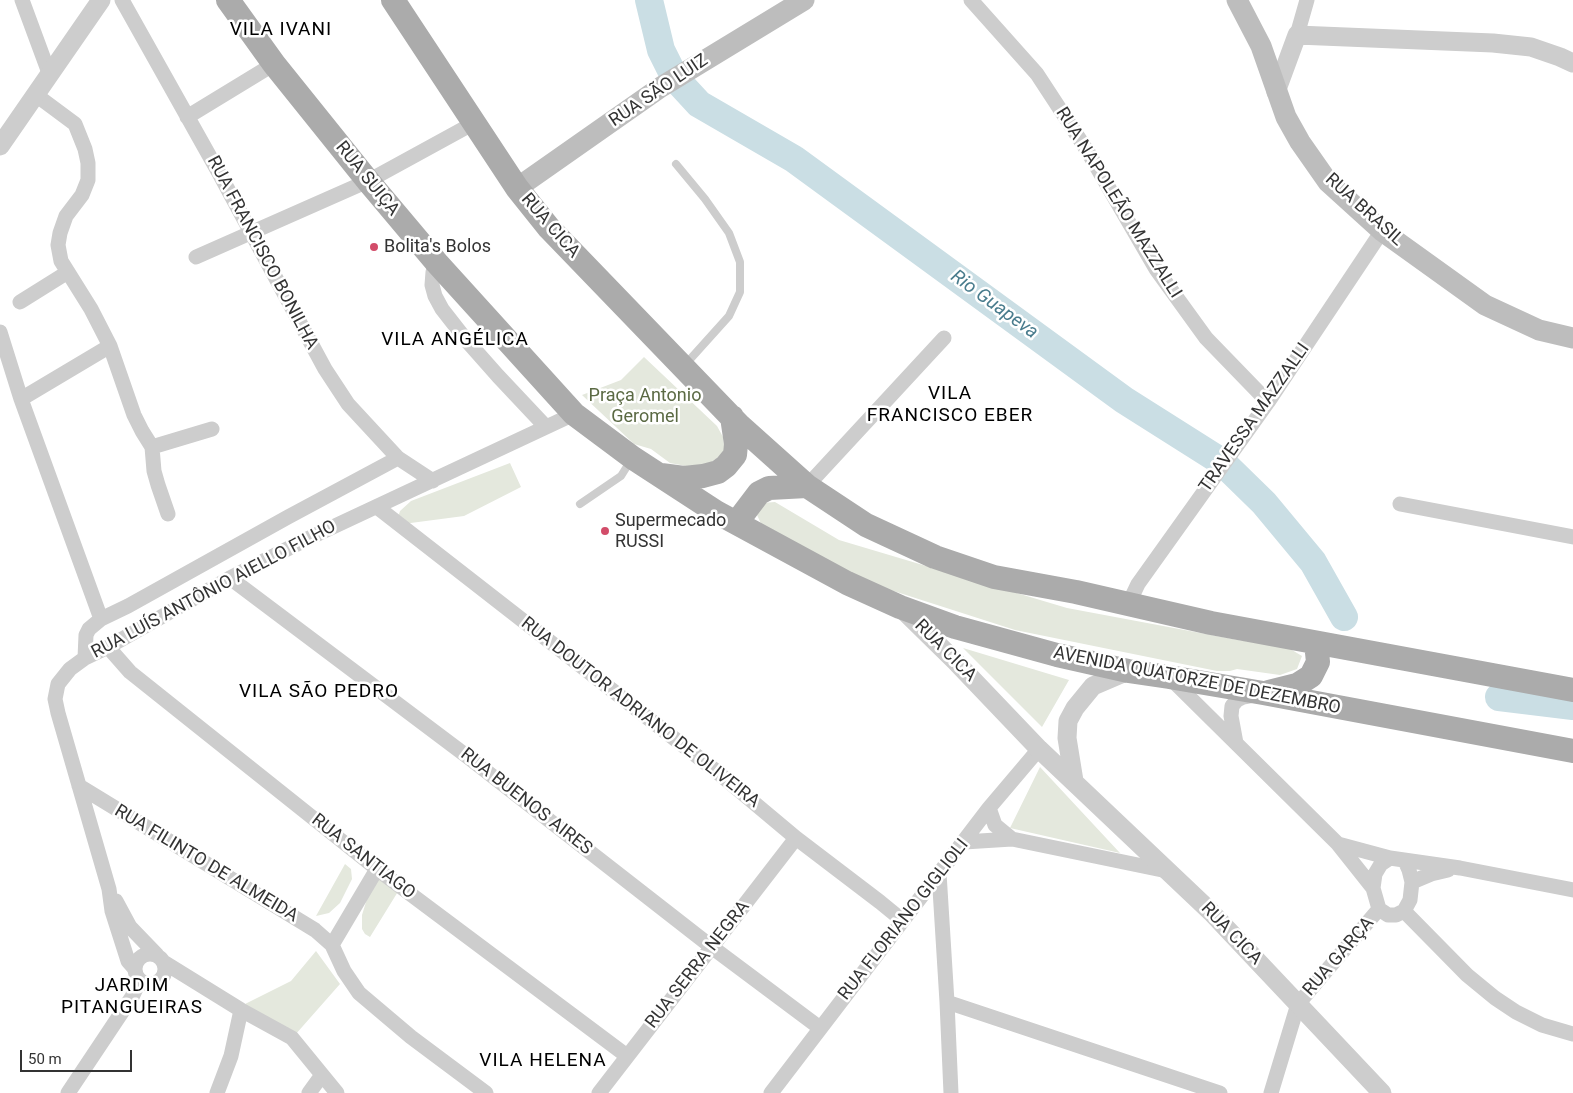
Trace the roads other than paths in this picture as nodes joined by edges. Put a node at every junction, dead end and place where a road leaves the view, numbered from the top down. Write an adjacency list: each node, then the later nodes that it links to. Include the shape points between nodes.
1 (22, 0): 13 (street)
2 (101, 0): 13 (street)
3 (122, 0): 16 (street, RUA FRANCISCO BONILHA)
4 (228, 0): 12 (main road, RUA SUIÇA)
5 (393, 0): 17 (main road, RUA CICA)
6 (804, 0): 21 (main road, RUA SÃO LUIZ, via 660,87)
7 (971, 0): 34 (street, RUA NAPOLEÃO MAZZALLI, via 1038,74 1156,269 1206,338)
8 (1238, 0): 14 (main road, RUA BRASIL, via 1261,46)
9 (1307, 0): 10 (street)
10 (1297, 35): 11 (street, via 1493,43 1531,47); 14 (street)
11 (1573, 63)
12 (274, 64): 16 (street); 20 (main road, RUA SUIÇA)
13 (49, 73): 15 (street)
14 (1276, 92): 22 (main road, RUA BRASIL, via 1300,142 1328,182)
15 (36, 95): 18 (street); 26 (street, via 75,124 88,163 88,180 82,195 66,216 60,233 58,245)
16 (187, 118): 23 (street, RUA FRANCISCO BONILHA)
17 (474, 123): 20 (street); 21 (main road, RUA CICA)
18 (0, 146)
19 (676, 164): 32 (lane, via 729,233 740,262 740,292 729,316)
20 (368, 182): 23 (street); 25 (main road, RUA SUIÇA)
21 (517, 188): 32 (main road, RUA CICA, via 549,228)
22 (1382, 231): 30 (main road, RUA BRASIL, via 1485,306 1539,330); 34 (street, TRAVESSA MAZZALLI)
23 (251, 232): 24 (street); 40 (street, RUA FRANCISCO BONILHA, via 329,376 348,404)
24 (196, 257)
25 (436, 263): 35 (main road, RUA SUIÇA); 37 (street, via 432,285 442,309)
26 (68, 272): 27 (street); 31 (street)
27 (20, 302)
28 (0, 332): 33 (street)
29 (944, 338): 44 (street)
30 (1573, 338)
31 (110, 346): 33 (street); 39 (street, via 134,415)
32 (683, 367): 36 (main road, RUA CICA)
33 (21, 399): 54 (street)
34 (1268, 402): 52 (street, TRAVESSA MAZZALLI, via 1138,584)
35 (574, 414): 37 (street, RUA LUÍS ANTÔNIO AIELLO FILHO); 41 (main road, RUA SUIÇA)
36 (736, 422): 42 (main road, via 735,455 726,466 703,476); 44 (main road)
37 (546, 427): 43 (street, RUA LUÍS ANTÔNIO AIELLO FILHO)
38 (212, 429): 39 (street)
39 (152, 447): 48 (street, via 154,471)
40 (398, 458): 43 (street, RUA FRANCISCO BONILHA); 54 (street)
41 (632, 458): 42 (main road, RUA SUIÇA); 45 (lane, via 621,476)
42 (667, 480): 49 (main road, AVENIDA QUATORZE DE DEZEMBRO)
43 (432, 481): 47 (street, RUA LUÍS ANTÔNIO AIELLO FILHO)
44 (807, 486): 49 (main road, via 769,488 759,493); 52 (main road, via 866,526 934,557 994,577)
45 (580, 504)
46 (1400, 504): 50 (street)
47 (377, 507): 51 (street, RUA LUÍS ANTÔNIO AIELLO FILHO); 68 (street, RUA DOUTOR ADRIANO DE OLIVEIRA, via 716,771)
48 (168, 514)
49 (737, 522): 53 (main road, AVENIDA QUATORZE DE DEZEMBRO, via 847,583)
50 (1573, 537)
51 (230, 578): 56 (street, RUA LUÍS ANTÔNIO AIELLO FILHO); 85 (street, RUA BUENOS AIRES, via 468,757)
52 (1128, 605): 55 (main road)
53 (900, 607): 58 (main road, AVENIDA QUATORZE DE DEZEMBRO, via 955,627); 63 (street, RUA CICA)
54 (101, 619): 57 (street, via 86,635)
55 (1316, 643): 60 (main road); 61 (main road, via 1318,662 1311,676 1297,685)
56 (108, 647): 57 (street, RUA LUÍS ANTÔNIO AIELLO FILHO); 74 (street, RUA SANTIAGO, via 130,672)
57 (85, 658): 66 (street, RUA LUÍS ANTÔNIO AIELLO FILHO, via 58,684 55,699)
58 (1128, 671): 59 (main road, AVENIDA QUATORZE DE DEZEMBRO); 65 (street, via 1093,686 1068,721 1067,738)
59 (1169, 677): 61 (main road, AVENIDA QUATORZE DE DEZEMBRO); 62 (street)
60 (1573, 690)
61 (1263, 694): 62 (street, via 1243,697 1232,706 1230,716); 64 (main road, AVENIDA QUATORZE DE DEZEMBRO)
62 (1236, 743): 71 (street)
63 (1039, 749): 65 (street, RUA CICA); 67 (street, RUA FLORIANO GIGLIOLI)
64 (1573, 751)
65 (1074, 781): 75 (street, RUA CICA)
66 (79, 786): 79 (street); 84 (street, RUA FILINTO DE ALMEIDA, via 315,930)
67 (989, 808): 69 (street, via 995,825); 70 (street, RUA FLORIANO GIGLIOLI)
68 (796, 838): 83 (street, RUA DOUTOR ADRIANO DE OLIVEIRA); 85 (street, RUA SERRA NEGRA)
69 (1012, 839): 70 (street); 75 (street)
70 (964, 842): 76 (street, RUA FLORIANO GIGLIOLI)
71 (1338, 844): 72 (street); 78 (street)
72 (1397, 860): 73 (street); 77 (street, via 1409,870); 78 (street, via 1380,864 1374,874)
73 (1460, 868): 77 (street); 80 (street)
74 (377, 869): 84 (street); 93 (street, RUA SANTIAGO)
75 (1167, 871): 89 (street, RUA CICA, via 1211,912)
76 (939, 873): 83 (street, RUA FLORIANO GIGLIOLI); 88 (street)
77 (1412, 882): 82 (street, via 1410,900)
78 (1372, 888): 81 (street)
79 (110, 889): 86 (street, via 130,927); 87 (street, via 112,911 122,943)
80 (1573, 890)
81 (1379, 910): 82 (street, via 1388,915); 89 (street, RUA GARÇA)
82 (1404, 911): 92 (street, via 1495,998 1542,1025)
83 (902, 920): 91 (street, RUA FLORIANO GIGLIOLI)
84 (332, 945): 99 (street, via 359,993)
85 (713, 948): 91 (street, RUA BUENOS AIRES); 93 (street, RUA SERRA NEGRA)
86 (161, 959): 87 (street, via 150,954 142,956 136,964); 87 (street, via 165,970 159,981 150,984); 90 (street)
87 (137, 974): 95 (street, via 132,997)
88 (947, 1002): 102 (street); 103 (street)
89 (1298, 1004): 104 (street); 105 (street, RUA CICA)
90 (241, 1010): 94 (street, via 292,1038); 96 (street, via 231,1056)
91 (820, 1028): 101 (street, RUA FLORIANO GIGLIOLI)
92 (1573, 1034)
93 (628, 1056): 100 (street, RUA SERRA NEGRA)
94 (322, 1074): 97 (street); 98 (street)
95 (68, 1093)
96 (217, 1093)
97 (309, 1093)
98 (337, 1093)
99 (486, 1093)
100 (599, 1093)
101 (771, 1093)
102 (951, 1093)
103 (1220, 1093)
104 (1271, 1093)
105 (1382, 1093)

